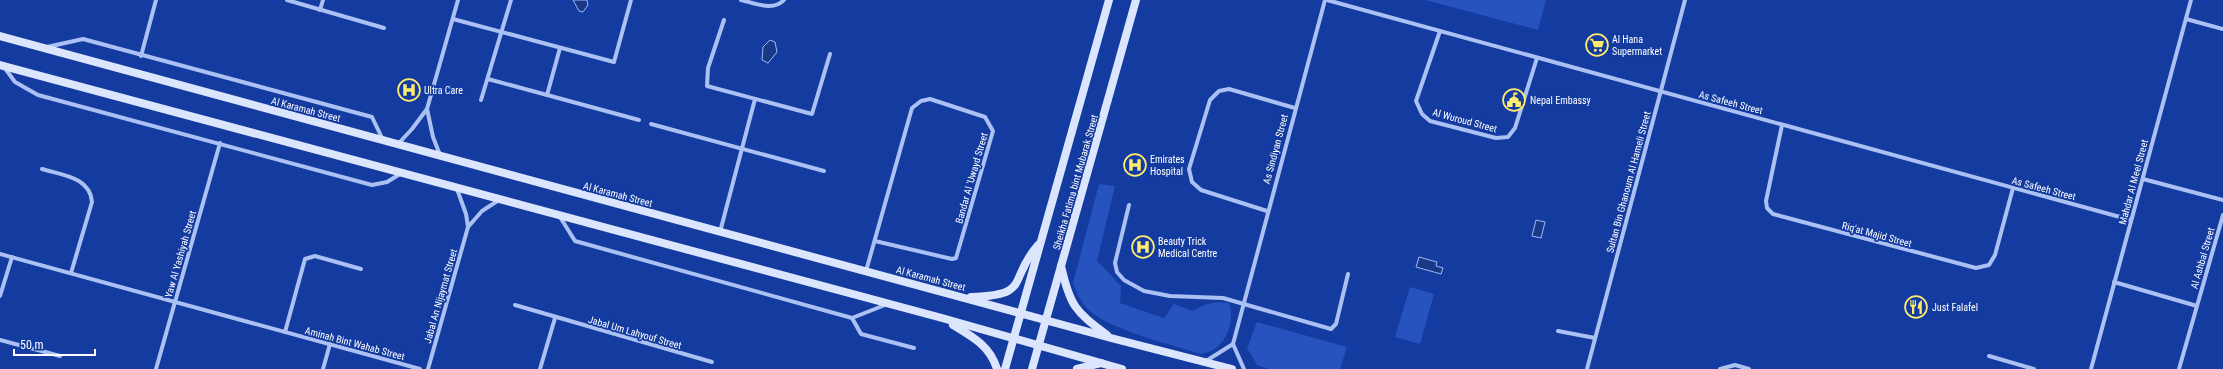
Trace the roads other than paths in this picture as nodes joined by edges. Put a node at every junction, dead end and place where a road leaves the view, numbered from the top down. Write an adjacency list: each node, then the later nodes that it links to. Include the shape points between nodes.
1 (156, 0): 26 (street)
2 (287, 0): 14 (street)
3 (323, 0): 14 (street)
4 (458, 0): 15 (street)
5 (511, 0): 21 (street)
6 (631, 0): 24 (street, via 614,62)
7 (741, 0): 8 (street, via 773,7)
8 (784, 0)
9 (1109, 0): 60 (main road, Sheikha Fatima bint Mubarak Street)
10 (1136, 0): 63 (main road, Sheikha Fatima bint Mubarak Street)
11 (1326, 0): 20 (street, As Safeeh Street); 34 (street, As Sindiyan Street)
12 (1685, 0): 30 (street, Sultan Bin Ghanoum Al Hameli Street)
13 (2191, 0): 16 (street, Mahdar Al Meel Street)
14 (320, 10): 18 (street)
15 (453, 19): 21 (street); 35 (street)
16 (2186, 19): 19 (street); 47 (street, Mahdar Al Meel Street)
17 (724, 20): 32 (street, via 708,68 707,86)
18 (384, 28)
19 (2223, 29)
20 (1440, 31): 27 (street, As Safeeh Street); 27 (street, Al Wuroud Street, via 1416,101 1422,114 1430,121 1496,138 1508,137 1515,128)
21 (501, 32): 24 (street); 29 (street)
22 (0, 36): 23 (main road, Al Karamah Street)
23 (44, 48): 26 (street, via 83,39); 39 (main road, Al Karamah Street)
24 (560, 48): 31 (street)
25 (830, 54): 32 (street, via 812,114)
26 (141, 56): 39 (street, via 372,118)
27 (1537, 58): 30 (street, As Safeeh Street)
28 (2, 66): 40 (street, via 15,82 38,95); 46 (main road)
29 (488, 79): 31 (street); 33 (street)
30 (1661, 92): 38 (street, As Safeeh Street); 84 (street, Sultan Bin Ghanoum Al Hameli Street)
31 (547, 95): 36 (street)
32 (755, 99): 42 (street)
33 (481, 100)
34 (1295, 108): 53 (street, As Sindiyan Street); 53 (street, via 1229,90 1219,91 1210,100 1188,169 1192,182 1201,190)
35 (427, 109): 41 (street); 43 (street, via 433,137)
36 (639, 120)
37 (652, 124): 42 (street)
38 (1782, 124): 48 (street, As Safeeh Street); 48 (street, Riq'at Majid Street, via 1766,201 1773,214 1976,268 1989,265 1995,255)
39 (384, 140): 41 (main road, Al Karamah Street)
40 (220, 143): 46 (street, via 372,185 387,182); 71 (street, Yaw Al Yashiyah Street)
41 (398, 144): 43 (main road, Al Karamah Street)
42 (742, 150): 45 (street); 58 (street)
43 (441, 156): 58 (main road, Al Karamah Street)
44 (42, 169): 66 (street, via 79,181 89,189 91,196 92,202)
45 (824, 171)
46 (400, 174): 49 (main road)
47 (2143, 179): 51 (street); 56 (street, Mahdar Al Meel Street)
48 (2013, 188): 56 (street, As Safeeh Street)
49 (457, 189): 50 (main road); 57 (street, Jabal An Nijaymat Street)
50 (499, 200): 55 (main road); 57 (street, Jabal An Nijaymat Street, via 482,211)
51 (2223, 200)
52 (1129, 205): 72 (street, via 1115,263 1117,272 1124,280 1144,291 1163,295 1223,298)
53 (1267, 211): 72 (street, As Sindiyan Street)
54 (2223, 216): 75 (street, Al Ashbal Street)
55 (560, 217): 74 (main road); 78 (street, via 575,241)
56 (2131, 220): 68 (street, Mahdar Al Meel Street)
57 (468, 227): 99 (street, Jabal An Nijaymat Street)
58 (720, 232): 65 (main road, Al Karamah Street)
59 (875, 241): 59 (street, Bandar Al 'Uwayd Street, via 912,108 921,101 930,99 985,116 993,131 956,258); 65 (street, Bandar Al 'Uwayd Street)
60 (1040, 243): 70 (main road, via 1028,256 1017,284 1007,292 996,296); 76 (main road, Sheikha Fatima bint Mubarak Street)
61 (0, 254): 62 (street, Aminah Bint Wahab Street)
62 (12, 257): 66 (street, Aminah Bint Wahab Street); 69 (street)
63 (1061, 266): 80 (main road, Sheikha Fatima bint Mubarak Street); 83 (main road, via 1074,307 1084,318)
64 (362, 269): 82 (street, via 314,256 307,257)
65 (866, 271): 70 (main road, Al Karamah Street)
66 (71, 273): 71 (street, Aminah Bint Wahab Street)
67 (1348, 274): 72 (street, via 1336,324 1331,329)
68 (2114, 282): 75 (street); 112 (street, Mahdar Al Meel Street)
69 (0, 296)
70 (963, 297): 76 (main road, Al Karamah Street)
71 (175, 302): 82 (street, Aminah Bint Wahab Street); 96 (street, Yaw Al Yashiyah Street)
72 (1243, 303): 88 (street, As Sindiyan Street)
73 (514, 305): 77 (street, Jabal Um Lahyouf Street)
74 (885, 305): 78 (street); 79 (main road)
75 (2197, 306): 113 (street, Al Ashbal Street)
76 (1021, 313): 80 (main road, Al Karamah Street); 85 (main road, Sheikha Fatima bint Mubarak Street)
77 (555, 318): 93 (street, Jabal Um Lahyouf Street); 100 (street)
78 (852, 318): 90 (street, via 861,334)
79 (942, 318): 85 (main road); 101 (main road, via 982,344 991,355)
80 (1046, 320): 83 (main road, Al Karamah Street); 89 (main road, Sheikha Fatima bint Mubarak Street)
81 (1558, 331): 84 (street)
82 (285, 332): 87 (street, Aminah Bint Wahab Street)
83 (1111, 338): 94 (main road, Al Karamah Street)
84 (1595, 338): 108 (street, Sultan Bin Ghanoum Al Hameli Street)
85 (1013, 339): 89 (main road); 102 (main road, Sheikha Fatima bint Mubarak Street)
86 (0, 340): 91 (street)
87 (330, 344): 97 (street); 98 (street, Aminah Bint Wahab Street)
88 (1233, 344): 94 (street); 107 (street)
89 (1038, 346): 95 (main road); 103 (main road, Sheikha Fatima bint Mubarak Street)
90 (914, 348)
91 (60, 356)
92 (1989, 356): 111 (street)
93 (712, 362)
94 (1205, 362): 106 (main road, Al Karamah Street)
95 (1102, 363): 104 (main road); 105 (main road)
96 (156, 369)
97 (323, 369)
98 (420, 369)
99 (428, 369)
100 (540, 369)
101 (997, 369)
102 (1005, 369)
103 (1032, 369)
104 (1077, 369)
105 (1122, 369)
106 (1232, 369)
107 (1244, 369)
108 (1587, 369)
109 (1720, 369): 110 (street, via 1735,365)
110 (1749, 369)
111 (2034, 369)
112 (2090, 369)
113 (2179, 369)

